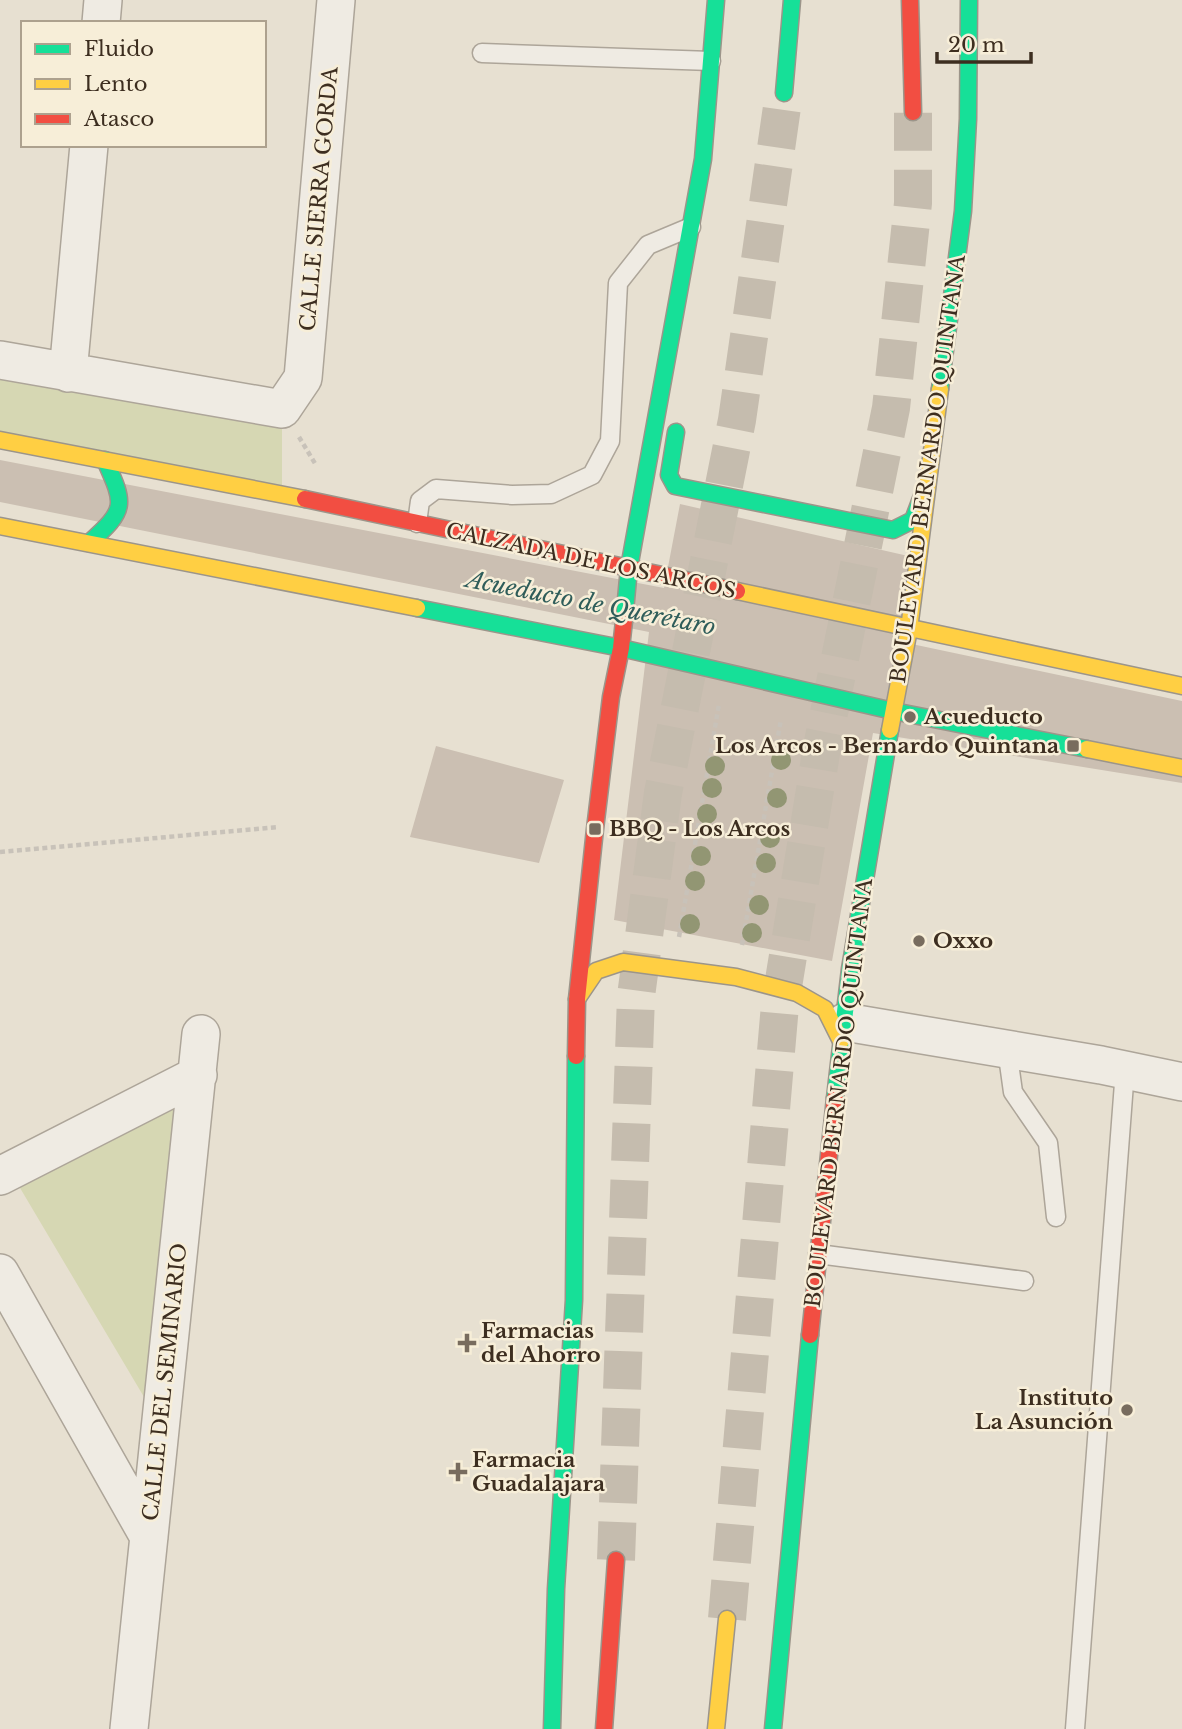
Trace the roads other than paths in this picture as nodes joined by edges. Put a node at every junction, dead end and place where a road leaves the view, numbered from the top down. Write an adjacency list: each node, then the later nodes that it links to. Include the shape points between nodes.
1 (103, 0): 7 (street)
2 (336, 0): 17 (street, CALLE SIERRA GORDA, via 303,378 287,402)
3 (716, 0): 9 (main road)
4 (792, 0): 10 (main road)
5 (911, 0): 11 (main road)
6 (969, 0): 21 (main road, BOULEVARD BERNARDO QUINTANA, via 963,211)
7 (101, 21)
8 (482, 53): 9 (lane)
9 (711, 61): 13 (main road)
10 (784, 93)
11 (913, 112)
12 (89, 147): 17 (street)
13 (703, 159): 14 (main road); 15 (main road)
14 (710, 208)
15 (691, 227): 22 (lane, via 648,245 618,283 610,441 592,475 551,494 436,488 420,501); 25 (main road)
16 (0, 359): 17 (street)
17 (68, 373)
18 (678, 421): 21 (main road, via 668,475 675,486 893,530 913,520)
19 (0, 440): 20 (main road, CALZADA DE LOS ARCOS)
20 (105, 460): 22 (main road, CALZADA DE LOS ARCOS); 24 (main road, via 122,498 116,519)
21 (931, 472): 26 (main road, BOULEVARD BERNARDO QUINTANA)
22 (417, 523): 25 (main road, CALZADA DE LOS ARCOS)
23 (0, 526): 24 (main road)
24 (89, 543): 27 (main road)
25 (629, 568): 26 (main road, CALZADA DE LOS ARCOS); 27 (main road)
26 (909, 629): 28 (main road, CALZADA DE LOS ARCOS); 29 (main road, BOULEVARD BERNARDO QUINTANA)
27 (621, 648): 29 (main road); 31 (main road, via 611,697)
28 (1182, 686)
29 (893, 711): 30 (main road); 32 (main road, BOULEVARD BERNARDO QUINTANA)
30 (1182, 768)
31 (577, 999): 32 (main road, via 596,971 623,962 736,977 797,993 825,1009); 47 (main road, via 575,1300 555,1589)
32 (843, 1032): 34 (street); 40 (main road, BOULEVARD BERNARDO QUINTANA)
33 (201, 1034): 36 (street, CALLE DEL SEMINARIO)
34 (1007, 1049): 35 (street); 39 (lane, via 1013,1092 1048,1143)
35 (1125, 1070): 37 (street); 51 (lane)
36 (198, 1075): 38 (street); 43 (street, CALLE DEL SEMINARIO)
37 (1182, 1082)
38 (0, 1176)
39 (1056, 1217)
40 (818, 1254): 42 (lane); 50 (main road, BOULEVARD BERNARDO QUINTANA)
41 (0, 1273): 43 (street)
42 (1024, 1281)
43 (149, 1537): 46 (street, CALLE DEL SEMINARIO)
44 (616, 1560): 48 (main road)
45 (727, 1619): 49 (main road)
46 (129, 1729)
47 (552, 1729)
48 (604, 1729)
49 (716, 1729)
50 (773, 1729)
51 (1075, 1729)

